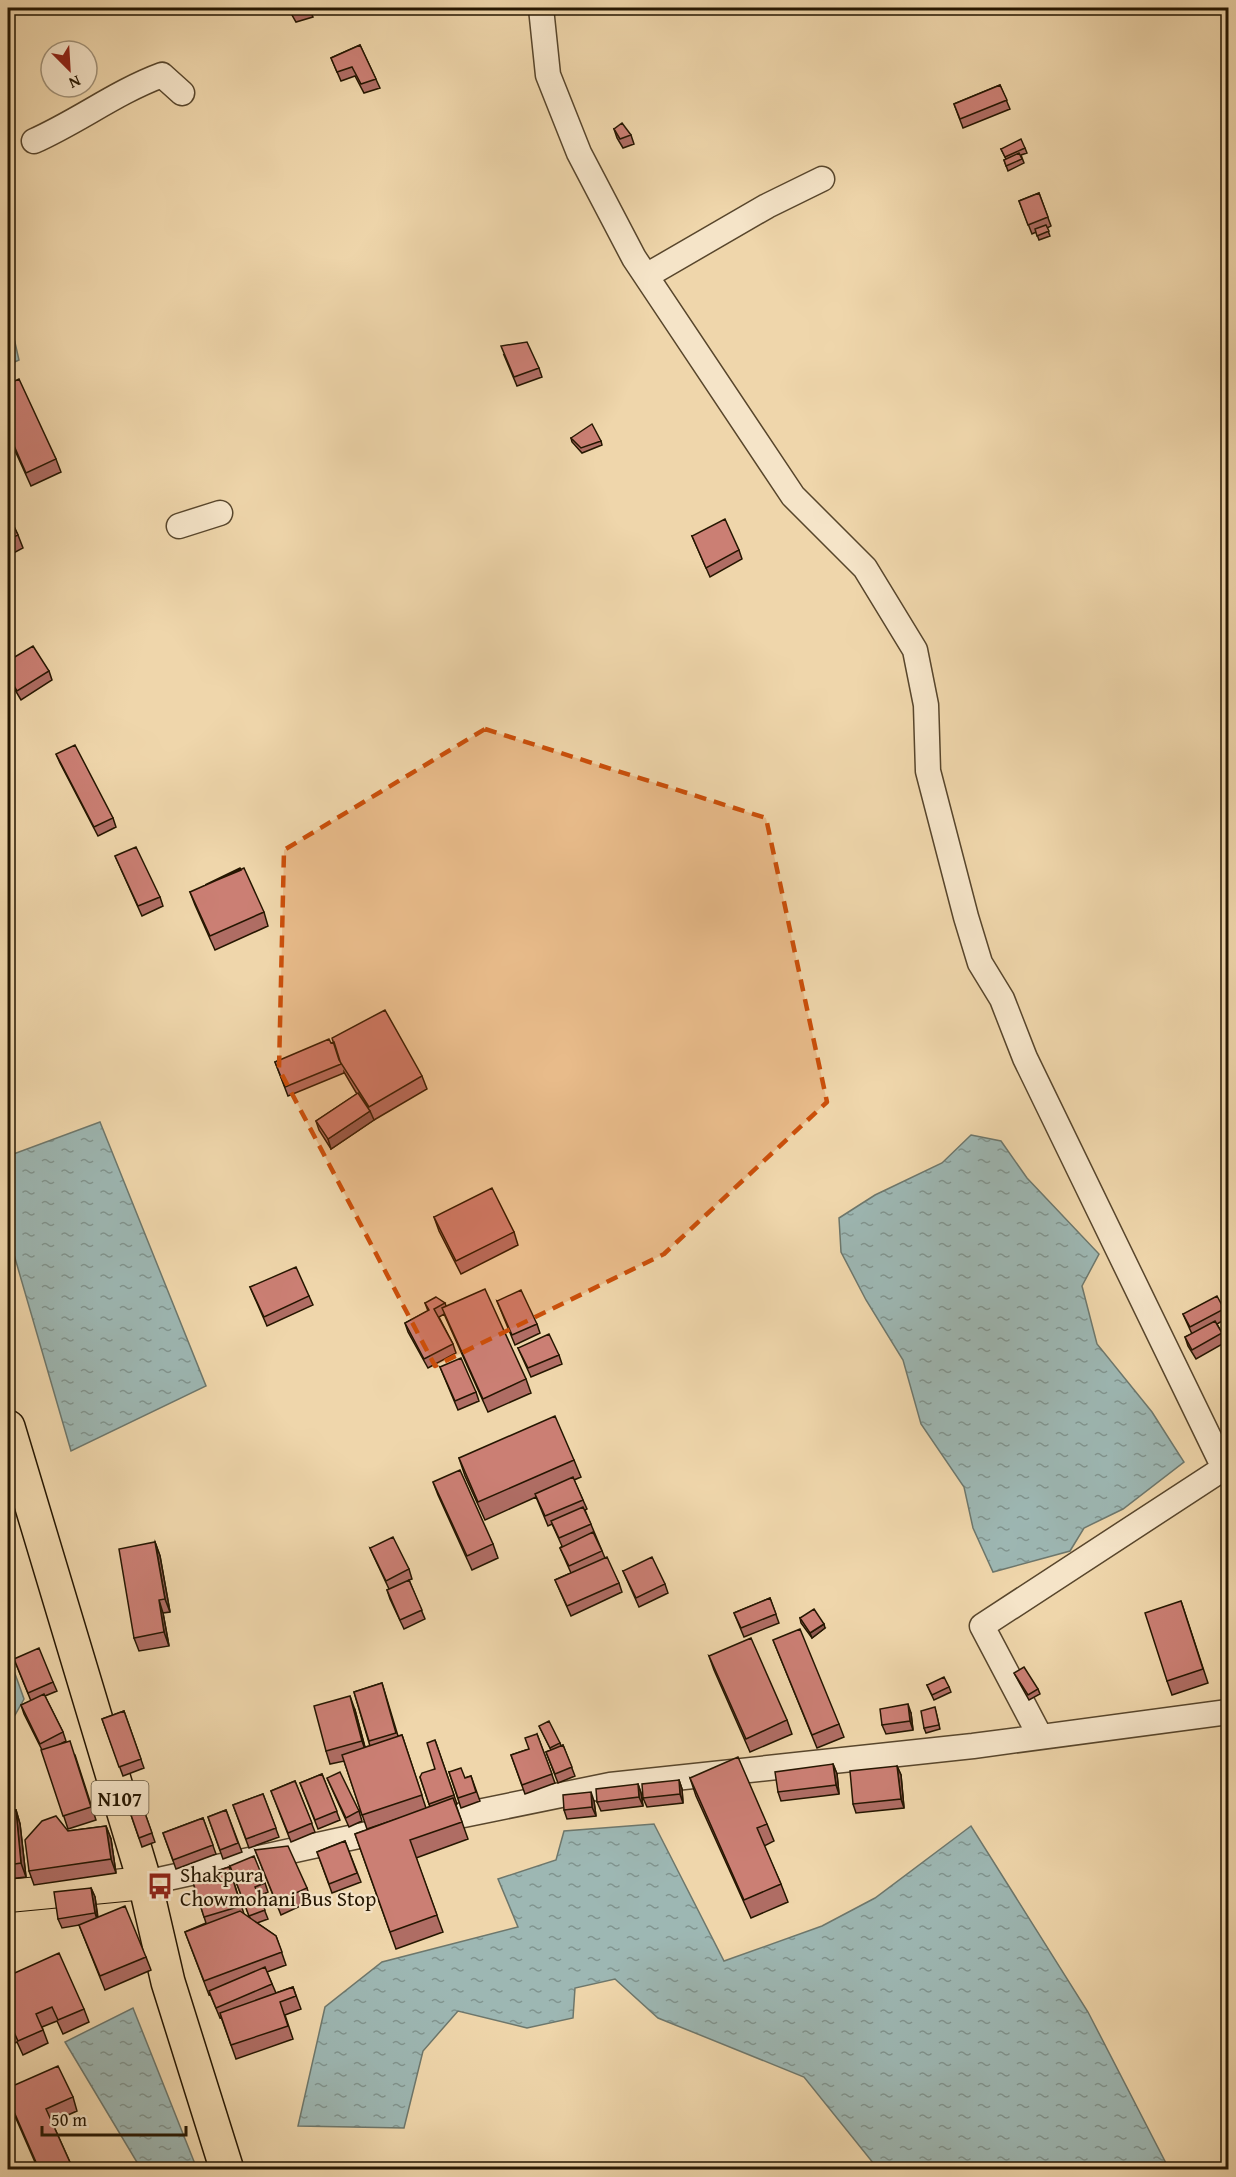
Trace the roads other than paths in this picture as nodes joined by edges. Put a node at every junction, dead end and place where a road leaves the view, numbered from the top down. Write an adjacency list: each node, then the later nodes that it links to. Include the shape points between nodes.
1 (541, 8): 5 (street, via 548,75 579,153)
2 (182, 93): 3 (street, via 162,75 123,91)
3 (34, 141)
4 (822, 179): 5 (street)
5 (646, 276): 10 (street, via 792,496 865,568 915,650 926,705 928,771 980,963 1002,999 1025,1058 1224,1468 982,1626)
6 (220, 513): 7 (street)
7 (179, 526)
8 (8, 1427): 11 (highway, N107)
9 (1228, 1712): 10 (street)
10 (1040, 1736): 11 (street, via 610,1785)
11 (145, 1883): 12 (main road); 13 (highway, N107, via 168,1982)
12 (8, 1896)
13 (227, 2169)

